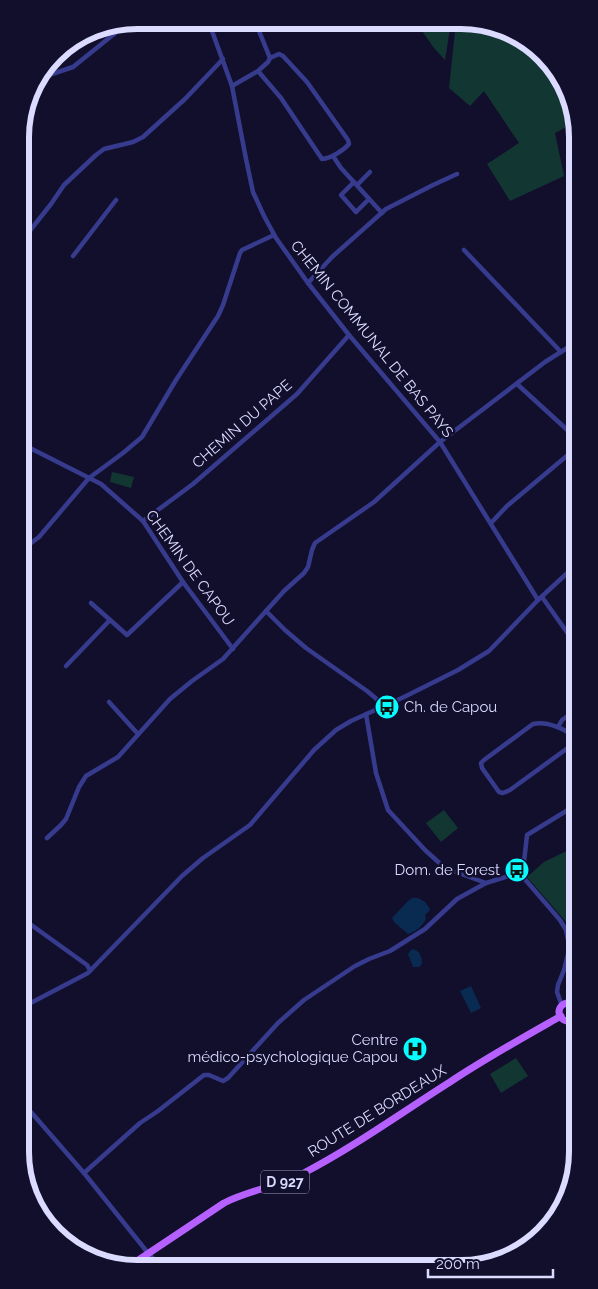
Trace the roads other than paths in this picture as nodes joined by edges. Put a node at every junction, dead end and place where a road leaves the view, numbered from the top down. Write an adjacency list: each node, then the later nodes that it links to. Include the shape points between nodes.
1 (211, 29): 5 (street, CHEMIN COMMUNAL DE BAS PAYS)
2 (260, 29): 4 (street)
3 (118, 31): 7 (street, via 73,67)
4 (270, 58): 6 (street); 9 (street, via 279,54 283,56 307,82 348,140 349,144)
5 (223, 59): 8 (street, CHEMIN COMMUNAL DE BAS PAYS); 16 (street, via 143,137 104,149 96,155 64,184)
6 (258, 71): 8 (street); 9 (street, via 281,98 320,157)
7 (48, 75)
8 (232, 86): 17 (street, CHEMIN COMMUNAL DE BAS PAYS, via 253,192)
9 (333, 156): 12 (street)
10 (370, 172): 12 (street)
11 (457, 174): 15 (street)
12 (355, 184): 13 (street); 13 (street, via 341,195 356,212)
13 (369, 199): 15 (street)
14 (116, 200): 19 (street)
15 (382, 213): 20 (street)
16 (29, 232)
17 (274, 235): 20 (street, CHEMIN COMMUNAL DE BAS PAYS); 29 (street, via 240,253 218,316 142,437)
18 (464, 250): 23 (street)
19 (73, 256)
20 (308, 283): 21 (street, CHEMIN COMMUNAL DE BAS PAYS)
21 (349, 335): 26 (street, CHEMIN COMMUNAL DE BAS PAYS); 30 (street, CHEMIN DU PAPE, via 297,394 192,484)
22 (569, 347): 23 (street)
23 (561, 352): 24 (street)
24 (517, 384): 25 (street); 26 (street)
25 (569, 432)
26 (440, 442): 31 (street, CHEMIN COMMUNAL DE BAS PAYS); 37 (street, via 374,502 315,543 304,573)
27 (29, 448): 29 (street, CHEMIN DE CAPOU)
28 (569, 455): 31 (street)
29 (89, 478): 30 (street, CHEMIN DE CAPOU, via 101,484); 32 (street)
30 (142, 521): 34 (street, CHEMIN DE CAPOU)
31 (491, 523): 35 (street, CHEMIN COMMUNAL DE BAS PAYS)
32 (29, 545)
33 (569, 571): 35 (street)
34 (183, 582): 38 (street, via 127,635); 40 (street, CHEMIN DE CAPOU)
35 (540, 598): 39 (street, CHEMIN COMMUNAL DE BAS PAYS); 43 (street, via 489,651)
36 (91, 603): 38 (street)
37 (266, 611): 40 (street); 43 (street, via 306,648)
38 (110, 620): 41 (street)
39 (569, 636)
40 (234, 649): 48 (street, via 170,699)
41 (66, 666)
42 (108, 702): 48 (street)
43 (385, 706): 44 (street)
44 (366, 714): 53 (street, via 376,773 388,810 445,868); 55 (street, via 336,730 314,750 250,825 182,876)
45 (569, 715): 46 (street)
46 (558, 727): 47 (street); 49 (street, via 533,724 484,760 482,768 503,793)
47 (569, 732)
48 (138, 734): 51 (street, via 118,757 86,776 78,786 66,819)
49 (569, 746)
50 (569, 809): 52 (street, via 527,836)
51 (47, 838)
52 (521, 876): 53 (street, via 512,875); 58 (street, via 566,930 568,954 557,992)
53 (486, 883): 62 (street, via 456,898 426,929 390,951 355,966 304,1000 278,1023 228,1078 223,1081 204,1075 140,1123)
54 (29, 923): 55 (street)
55 (90, 970): 56 (street)
56 (29, 1004)
57 (569, 1004): 58 (main road)
58 (562, 1006): 59 (main road)
59 (561, 1016): 60 (main road); 63 (main road, ROUTE DE BORDEAUX / D 927, via 319,1164 288,1180 224,1202)
60 (569, 1020)
61 (29, 1110): 62 (street)
62 (84, 1173): 63 (street)
63 (148, 1253): 64 (main road, ROUTE DE BORDEAUX / D 927); 65 (street)
64 (138, 1260)
65 (154, 1260)

